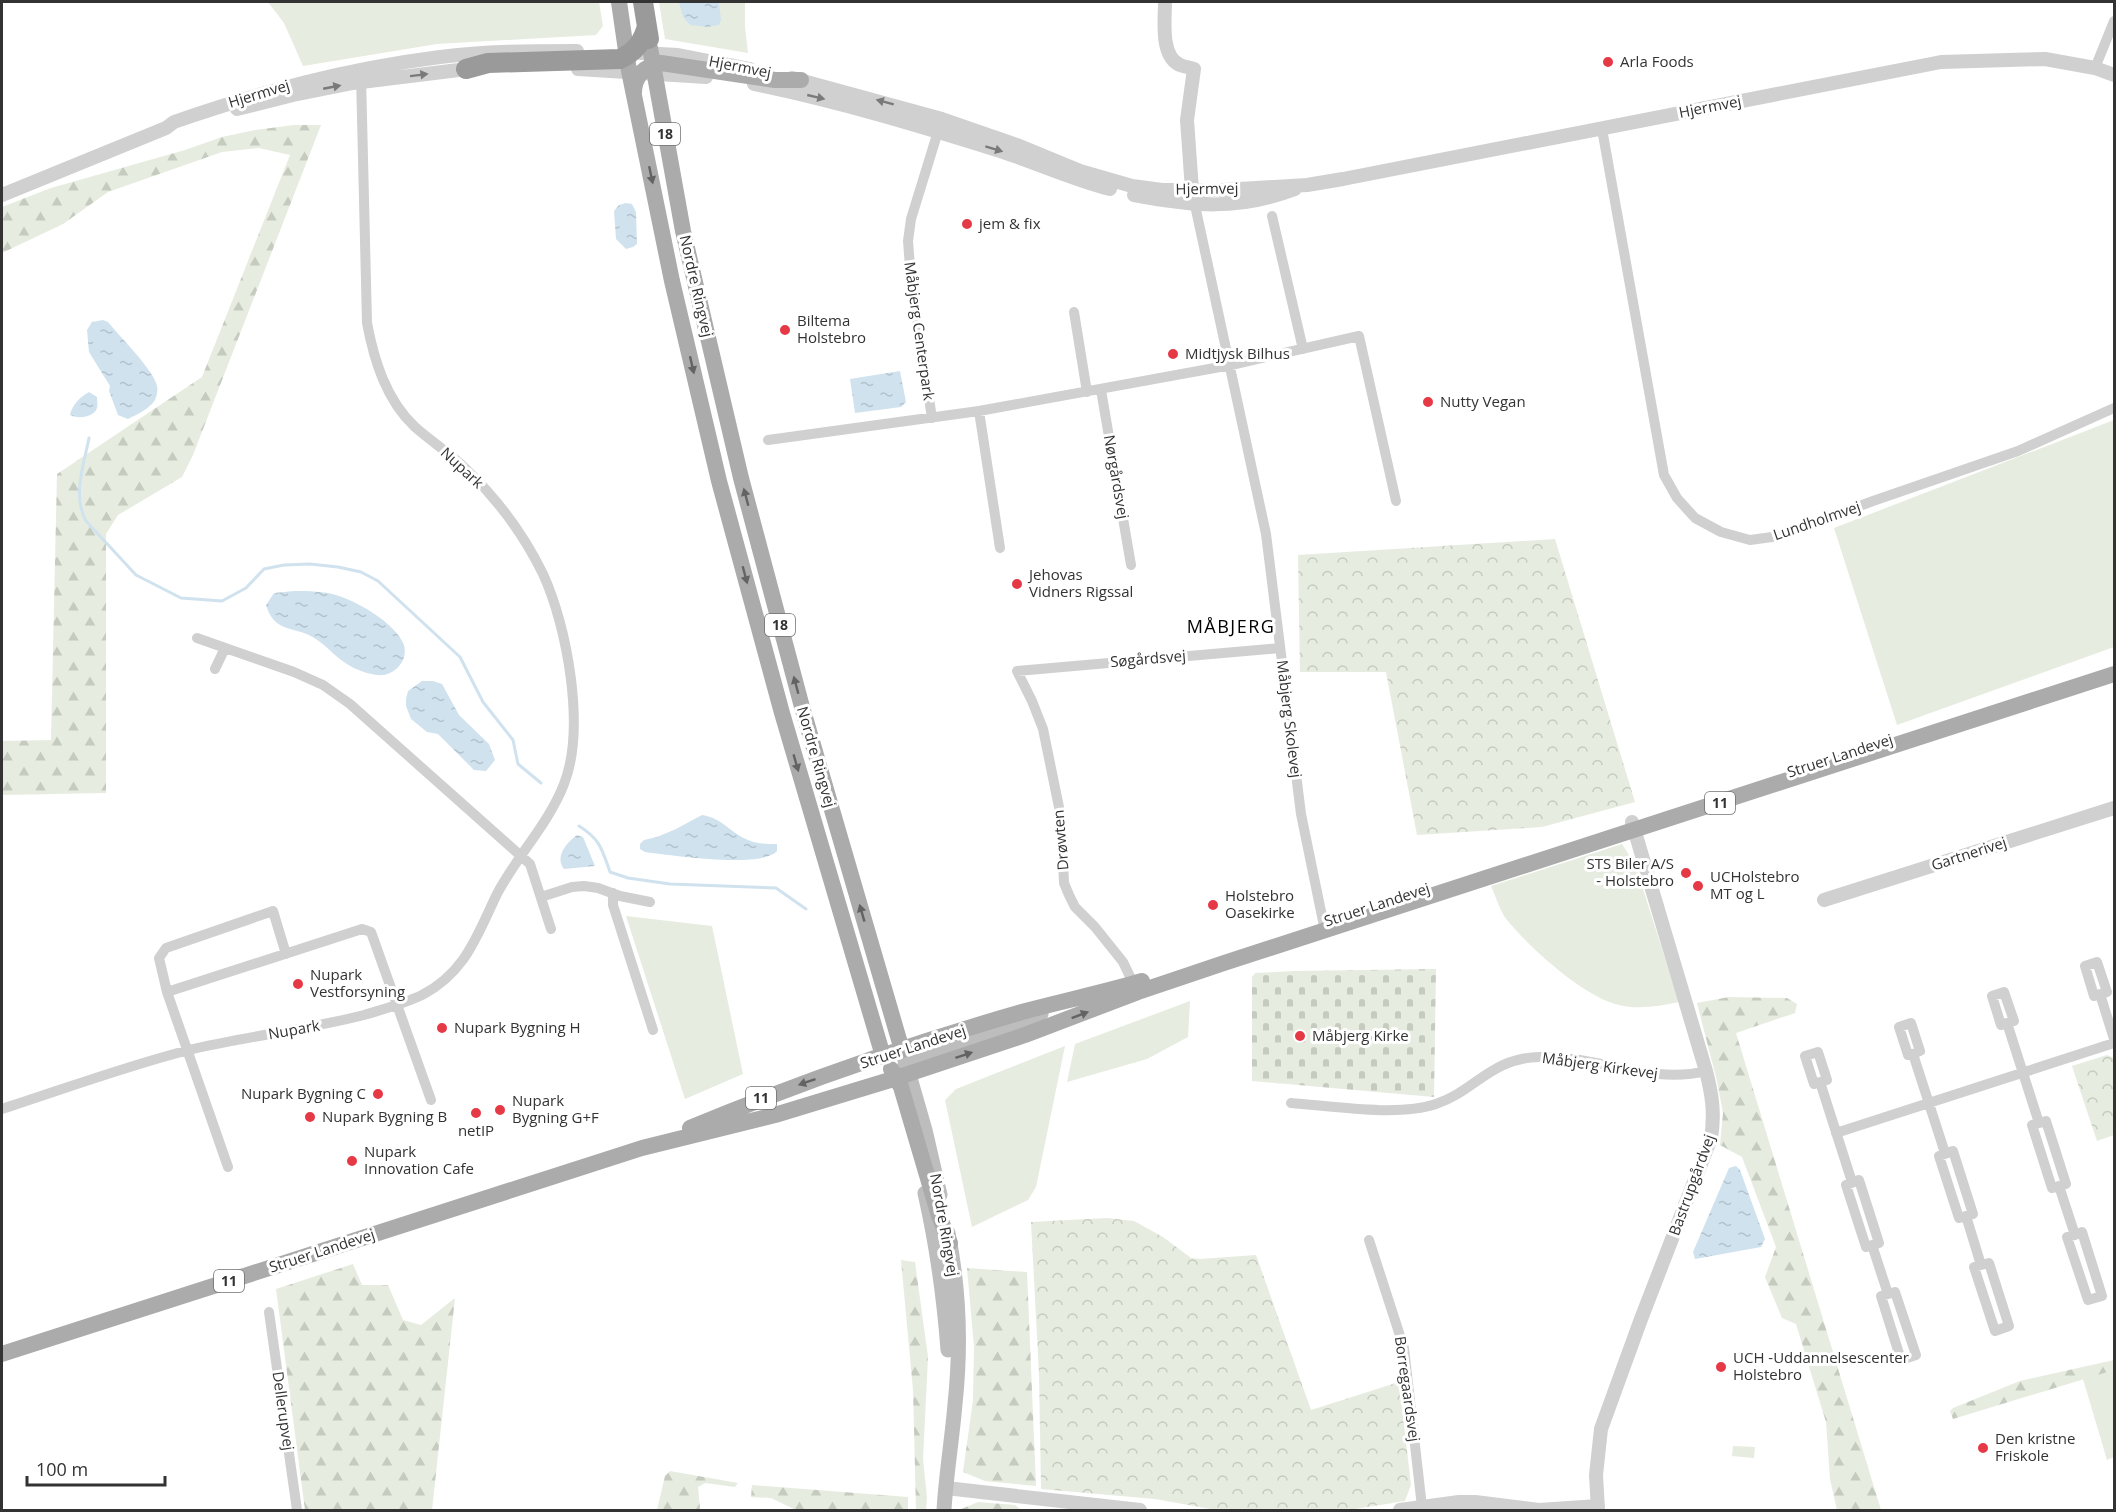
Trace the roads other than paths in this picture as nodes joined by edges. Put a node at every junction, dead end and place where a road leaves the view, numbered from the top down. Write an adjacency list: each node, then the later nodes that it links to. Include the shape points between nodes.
1 (619, 2): 6 (main road, 18)
2 (629, 2): 6 (main road)
3 (643, 2): 6 (highway, 18, via 647,26)
4 (1165, 2): 16 (street, via 1167,49 1179,65 1194,69 1187,120)
5 (2115, 21): 7 (street)
6 (641, 59): 8 (highway, via 488,63); 10 (street, Hjermvej, via 522,51 442,57); 11 (main road, via 775,80); 14 (street, Hjermvej, one-way to 14, via 699,76 848,105); 58 (main road, Nordre Ringvej / 18, one-way to 6, via 895,1025 780,627); 58 (main road, Nordre Ringvej / 18, one-way to 58, via 635,97 672,281 719,481 834,892)
7 (2095, 68): 9 (street, Hjermvej); 13 (street, Hjermvej, via 2045,58 1941,62)
8 (466, 69): 10 (street, Hjermvej, one-way to 8)
9 (2115, 75)
10 (361, 76): 17 (street, Hjermvej, via 320,78 247,97 174,122); 41 (street, Nupark, via 367,323 380,374 414,426 466,469 521,534 542,573 561,626 572,694 570,762 554,806)
11 (801, 80): 12 (street, Hjermvej, one-way to 11)
12 (942, 119): 14 (street, Måbjerg Centerpark); 16 (street, Hjermvej, via 1080,171 1132,186)
13 (1602, 129): 15 (street, Hjermvej); 25 (street, Lundholmvej, via 1664,475 1695,518 1721,532 1750,540 1780,536 2018,451)
14 (937, 133): 18 (street, Hjermvej, one-way to 18, via 1095,185); 27 (street, Måbjerg Centerpark, via 908,241)
15 (1307, 185): 16 (street, Hjermvej); 18 (street, Hjermvej, via 1277,196 1224,206)
16 (1192, 190): 18 (street, Måbjerg Skolevej)
17 (2, 195)
18 (1194, 205): 22 (street, Måbjerg Skolevej)
19 (1272, 216): 21 (street)
20 (1074, 312): 24 (street)
21 (1303, 349): 22 (street); 29 (street, via 1359,336)
22 (1231, 366): 23 (street); 34 (street, Måbjerg Skolevej, via 1266,534)
23 (1101, 390): 24 (street); 31 (street, Nørgårdsvej)
24 (1087, 392): 26 (street)
25 (2115, 408)
26 (979, 411): 27 (street); 30 (street)
27 (932, 418): 28 (street, Måbjerg Centerpark)
28 (768, 440)
29 (1396, 501)
30 (1000, 548)
31 (1131, 565)
32 (197, 639): 33 (street)
33 (225, 648): 36 (street); 41 (street, via 323,685)
34 (1280, 648): 37 (street, Søgårdsvej); 46 (street, Måbjerg Skolevej, via 1301,814)
35 (2115, 667): 40 (main road, Struer Landevej / 11, via 1781,774)
36 (215, 669)
37 (1017, 671): 49 (street, Drøwten, via 1043,729 1061,817 1064,883 1075,907 1123,962)
38 (2115, 674): 40 (main road, Struer Landevej / 11)
39 (2115, 808): 44 (street, Gartnerivej)
40 (1633, 827): 46 (main road, Struer Landevej / 11); 59 (street, Bastrupgårdvej)
41 (521, 855): 43 (street, via 530,864); 52 (street, Nupark, via 462,960 443,981)
42 (613, 893): 43 (street, via 579,886); 45 (street); 54 (street, via 613,905)
43 (541, 897): 47 (street)
44 (1824, 900)
45 (650, 902)
46 (1324, 927): 49 (main road, Struer Landevej / 11)
47 (551, 929)
48 (286, 954): 50 (street); 50 (street, via 273,911 166,948 159,958); 52 (street, via 362,929 371,932)
49 (1136, 988): 58 (main road, Struer Landevej / 11, via 1059,1003); 58 (main road, Struer Landevej / 11, one-way to 49, via 927,1067 1025,1035)
50 (167, 992): 56 (street)
51 (2100, 994): 55 (street)
52 (398, 1005): 56 (street, Nupark, via 330,1024); 62 (street)
53 (2007, 1023): 60 (street)
54 (652, 1030)
55 (2115, 1041): 60 (street)
56 (189, 1050): 65 (street, Nupark); 68 (street)
57 (1913, 1053): 64 (street)
58 (893, 1061): 67 (main road, Struer Landevej / 11, one-way to 67, via 768,1095); 67 (main road, Struer Landevej / 11, via 775,1116); 71 (main road); 76 (main road, Nordre Ringvej, via 896,1098 925,1192 938,1251 948,1354)
59 (1706, 1071): 63 (street, Måbjerg Kirkevej, via 1672,1076 1538,1057 1492,1069 1439,1104 1420,1109 1398,1111); 79 (street, Bastrupgårdvej, via 1713,1098 1711,1138 1601,1429)
60 (2023, 1073): 64 (street); 69 (street, via 2039,1123 2046,1121 2066,1184 2059,1186)
61 (1820, 1082): 66 (street)
62 (431, 1100)
63 (1291, 1103)
64 (1929, 1103): 66 (street); 72 (street, via 1946,1153 1953,1151 1970,1203 1973,1214 1966,1216)
65 (2, 1109)
66 (1836, 1132): 73 (street, via 1852,1182 1859,1180 1879,1243 1872,1245)
67 (642, 1148): 75 (main road, Struer Landevej / 11)
68 (228, 1167)
69 (2075, 1235): 69 (street, via 2067,1237 2088,1300 2102,1296 2082,1232)
70 (1369, 1240): 78 (street, Borregaardsvej, via 1404,1348)
71 (950, 1243): 76 (main road, Nordre Ringvej, via 957,1336 956,1402)
72 (1981, 1265): 72 (street, via 1974,1267 1995,1330 2009,1326 1989,1263)
73 (1888, 1294): 73 (street, via 1881,1296 1901,1360 1916,1355 1895,1292)
74 (269, 1312): 80 (street, Dellerupvej)
75 (2, 1354)
76 (949, 1452): 77 (main road, Nordre Ringvej)
77 (946, 1488): 81 (main road, Nordre Ringvej); 82 (street)
78 (1422, 1507): 79 (street, via 1459,1502 1539,1510); 83 (street)
79 (1598, 1508)
80 (297, 1510)
81 (944, 1510)
82 (1140, 1510)
83 (1400, 1510)

